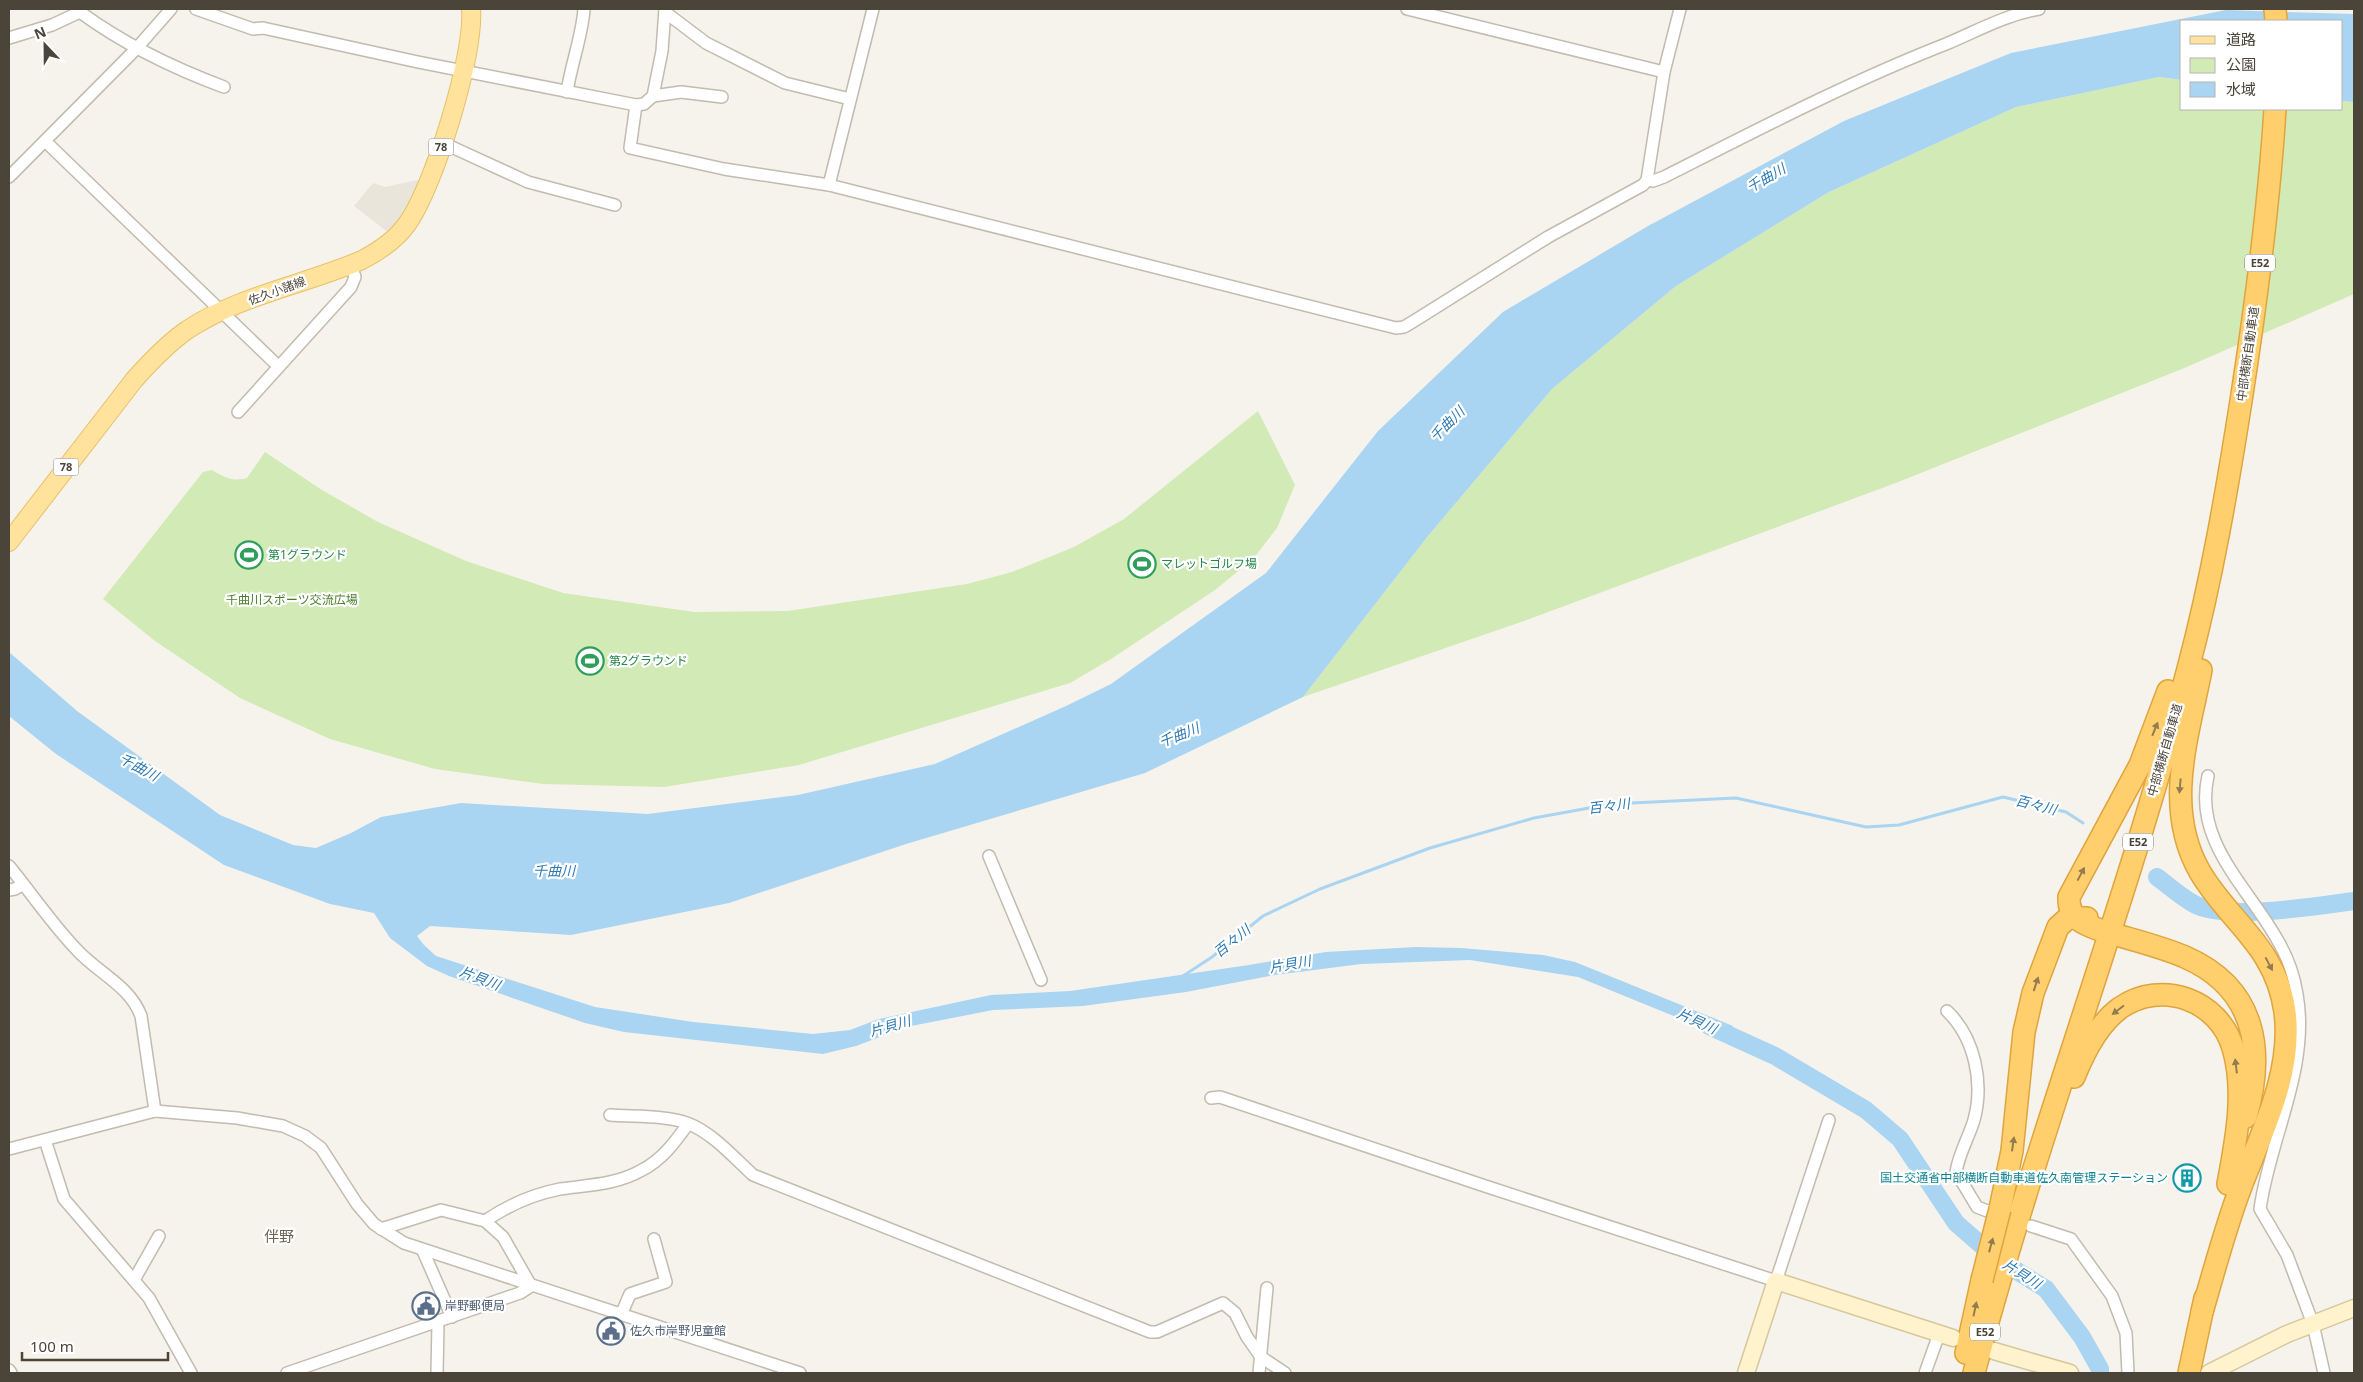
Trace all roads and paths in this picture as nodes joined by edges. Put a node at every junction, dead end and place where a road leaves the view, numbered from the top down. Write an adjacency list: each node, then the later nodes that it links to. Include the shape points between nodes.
1 (171, 9): 12 (street)
2 (196, 9): 13 (street, via 253,29 263,28)
3 (471, 9): 13 (main road, 佐久小諸線 / 78, via 471,29)
4 (584, 9): 16 (street)
5 (872, 9): 19 (street)
6 (1407, 9): 14 (street)
7 (1680, 9): 14 (street)
8 (2039, 9): 25 (street, via 2007,16 1902,61 1774,120 1664,177)
9 (665, 10): 17 (street, via 662,51); 19 (street, via 706,43 786,83)
10 (81, 11): 11 (street); 12 (street)
11 (9, 38)
12 (136, 48): 15 (street, via 183,72); 22 (street)
13 (463, 71): 16 (street); 23 (main road, 佐久小諸線 / 78)
14 (1664, 72): 25 (street)
15 (224, 87)
16 (567, 92): 20 (street)
17 (653, 96): 18 (street, via 681,92); 20 (street, via 644,104)
18 (722, 97)
19 (850, 99): 26 (street)
20 (636, 105): 26 (street, via 630,148 724,169)
21 (2275, 110): 32 (highway, 中部横断自動車道 / E52, via 2262,247 2239,416)
22 (45, 141): 24 (street); 29 (street)
23 (443, 142): 27 (street, via 528,182); 28 (main road, 佐久小諸線 / 78, via 427,190 406,226 382,248)
24 (9, 177)
25 (1648, 180): 26 (street, via 1548,237 1404,327 1396,328)
26 (829, 185)
27 (615, 205)
28 (351, 265): 29 (main road, 佐久小諸線 / 78); 30 (street, via 355,278 351,287)
29 (221, 312): 30 (street); 33 (main road, 佐久小諸線 / 78, via 174,340 146,366)
30 (278, 366): 31 (street)
31 (238, 412)
32 (2219, 531): 39 (highway, one-way to 32, via 2070,910 2070,897 2140,765 2160,717); 49 (highway, one-way to 49, via 2209,628 2184,753 2179,793 2182,822 2189,849 2201,873 2260,947 2275,975 2283,1000 2286,1029 2286,1048 2276,1092); 51 (highway, 中部横断自動車道 / E52, via 2190,662 2168,740)
33 (9, 542)
34 (2208, 776): 65 (street, via 2209,826 2218,848 2283,950 2294,979 2300,1038 2295,1071 2260,1209 2287,1255)
35 (989, 856): 40 (street)
36 (9, 866): 37 (street)
37 (23, 884): 38 (street); 43 (street, via 59,931 90,964 136,1002 141,1016)
38 (9, 890)
39 (2076, 918): 49 (highway, via 2188,949 2220,968 2245,995 2264,1044 2264,1081); 51 (highway, one-way to 39, via 2012,1151 2021,1051 2031,1000 2058,927 2064,920)
40 (1041, 980)
41 (1946, 1011): 51 (street, via 1970,1047 1977,1076 1976,1112 1956,1172 1977,1207)
42 (1211, 1098): 57 (street, via 1220,1097)
43 (155, 1111): 47 (street); 52 (street, via 237,1118 283,1126 305,1136 321,1148 357,1204)
44 (610, 1116): 46 (street)
45 (1829, 1120): 57 (street)
46 (688, 1124): 50 (street, via 668,1150 635,1174 600,1185 558,1190 528,1199 500,1210); 67 (street, via 713,1139 754,1176 1150,1332 1157,1332 1223,1303 1235,1313)
47 (45, 1140): 48 (street); 56 (street, via 64,1199)
48 (9, 1149)
49 (2234, 1187): 51 (highway, one-way to 51, via 2238,1095 2236,1064 2228,1035 2215,1015 2189,999 2177,995 2144,997 2120,1008 2107,1019 2080,1063); 70 (highway, via 2202,1312)
50 (486, 1221): 52 (street, via 441,1210); 58 (street, via 503,1237)
51 (2016, 1223): 60 (highway, bridge); 60 (highway); 82 (street, via 2071,1239 2112,1296 2126,1333)
52 (381, 1230): 55 (street)
53 (159, 1236): 56 (street)
54 (654, 1239): 62 (street, via 666,1282 630,1294)
55 (423, 1251): 58 (street); 63 (street)
56 (134, 1280): 72 (street, via 156,1308)
57 (1776, 1281): 66 (street); 78 (street)
58 (530, 1286): 62 (street); 63 (street, via 520,1293)
59 (1267, 1288): 67 (street)
60 (1994, 1289): 68 (highway, E52); 80 (highway, one-way to 60)
61 (2354, 1308): 65 (street)
62 (621, 1315): 75 (street)
63 (452, 1317): 64 (street)
64 (438, 1323): 73 (street); 74 (street)
65 (2313, 1324): 70 (street); 83 (street)
66 (1946, 1336): 79 (street)
67 (1261, 1357): 76 (street); 77 (street)
68 (1982, 1360): 81 (street)
69 (9, 1370): 71 (street)
70 (2205, 1370)
71 (11, 1373)
72 (191, 1373)
73 (286, 1373)
74 (437, 1373)
75 (800, 1373)
76 (1259, 1373)
77 (1285, 1373)
78 (1746, 1373)
79 (1925, 1373)
80 (1962, 1373)
81 (2070, 1373)
82 (2128, 1373)
83 (2324, 1373)

